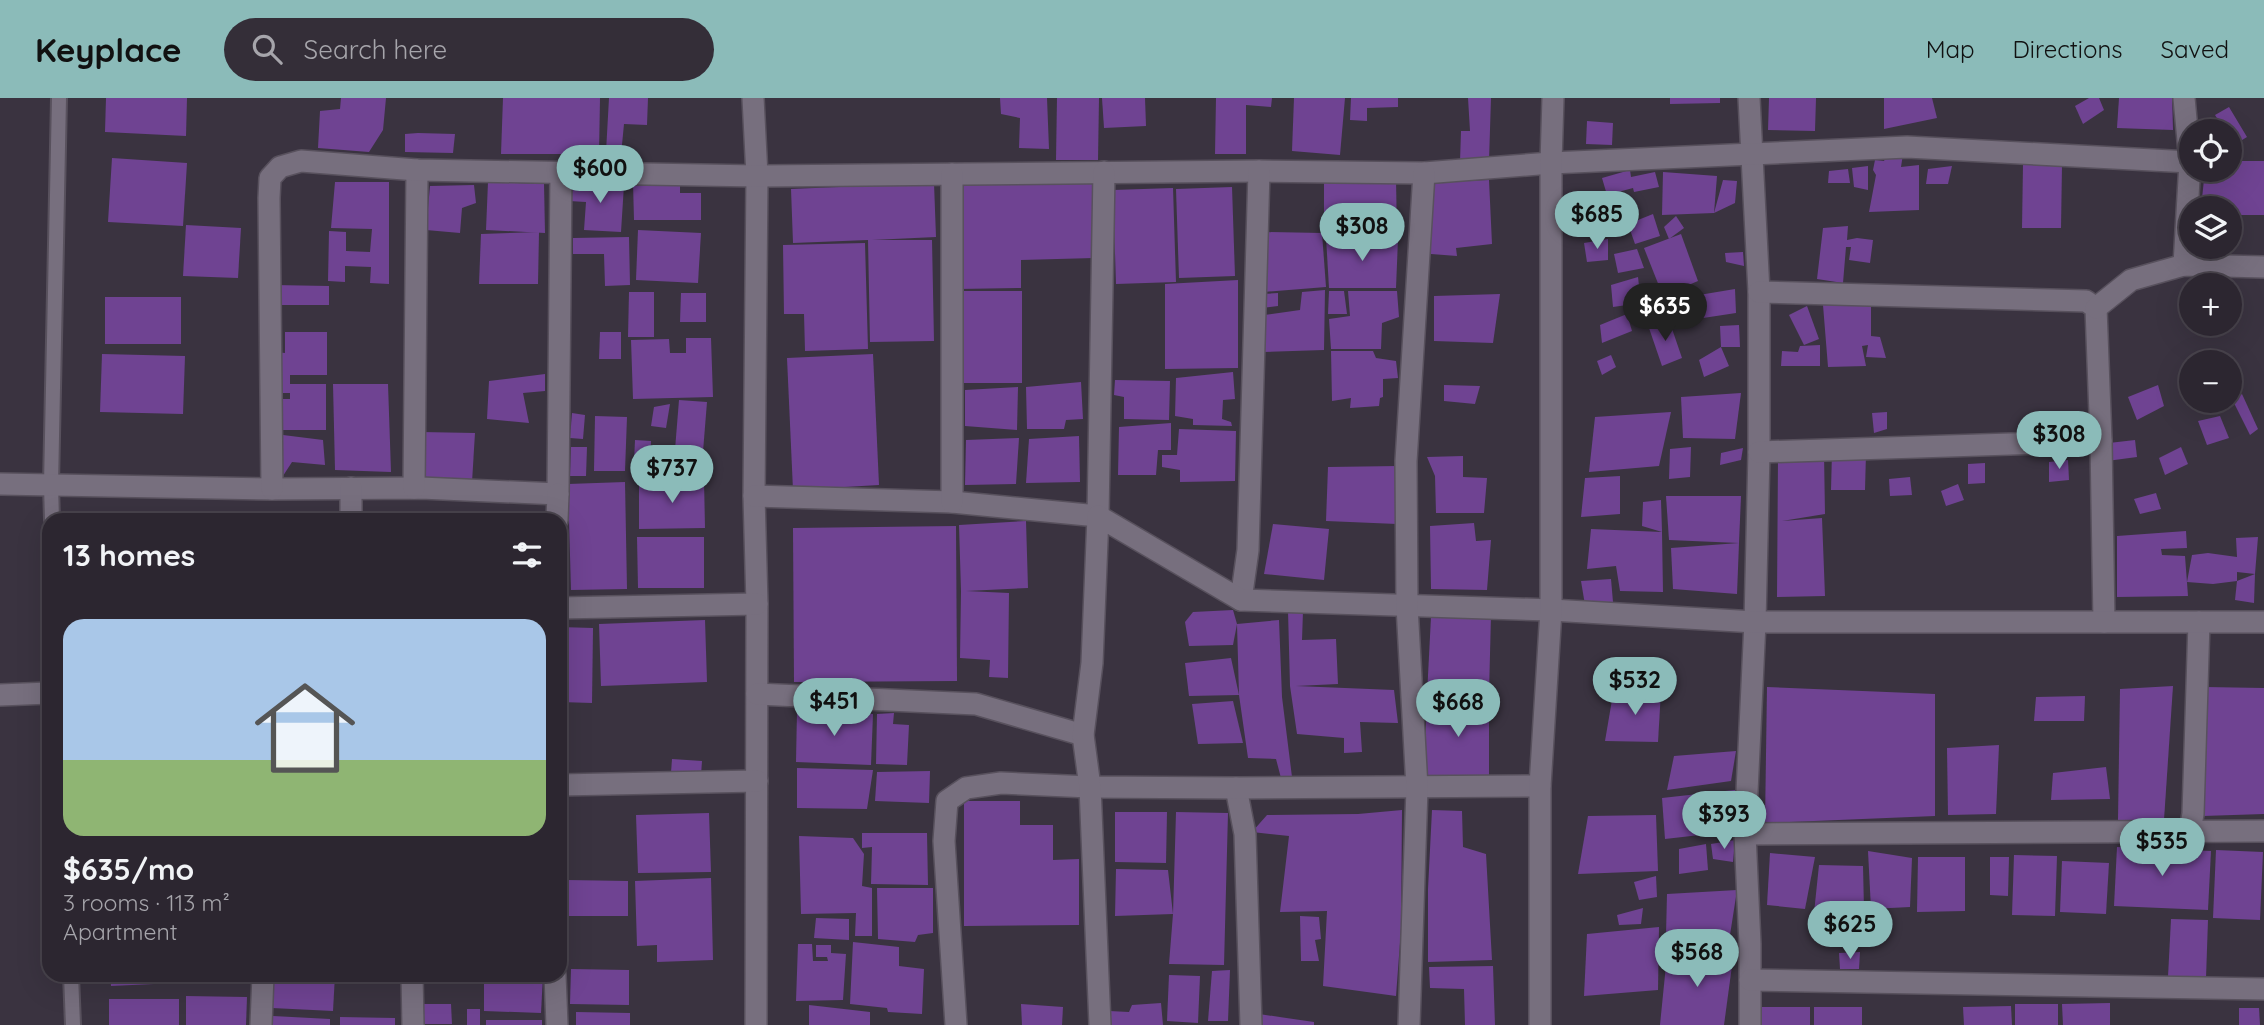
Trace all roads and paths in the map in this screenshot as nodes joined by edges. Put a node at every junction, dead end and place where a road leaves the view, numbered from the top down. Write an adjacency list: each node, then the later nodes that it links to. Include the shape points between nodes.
1 (59, 98): 25 (lane)
2 (753, 98): 16 (street)
3 (1553, 98): 9 (street)
4 (1749, 98): 7 (street)
5 (2184, 98): 6 (street)
6 (2186, 119)
7 (1752, 154): 8 (street, via 1907,147); 9 (street); 20 (street)
8 (2179, 161)
9 (1551, 163): 14 (street); 40 (street)
10 (417, 170): 12 (street); 27 (street); 28 (street, via 300,162 280,167 270,178)
11 (1259, 171): 13 (street); 14 (street); 36 (street, via 1248,550)
12 (561, 172): 16 (street); 29 (street)
13 (1104, 172): 15 (street); 35 (street)
14 (1424, 173): 38 (street, via 1406,461)
15 (952, 174): 16 (street); 31 (street)
16 (757, 176): 30 (street)
17 (2189, 182): 18 (street)
18 (2184, 265): 19 (street); 21 (street, via 2132,280)
19 (2264, 267)
20 (1759, 292): 21 (street, via 2086,301); 23 (street)
21 (2096, 308): 22 (street)
22 (2101, 440): 23 (street); 42 (street)
23 (1759, 452): 41 (street)
24 (0, 484): 25 (street)
25 (51, 485): 28 (street); 32 (lane)
26 (351, 488): 27 (street); 28 (street); 33 (street)
27 (414, 488): 29 (street)
28 (272, 489)
29 (558, 494): 34 (street)
30 (754, 496): 31 (street); 37 (street)
31 (952, 502): 35 (street)
32 (52, 513)
33 (351, 513)
34 (557, 513)
35 (1098, 516): 36 (street); 48 (street, via 1092,663)
36 (1241, 600): 38 (street)
37 (757, 604): 39 (street); 46 (street)
38 (1407, 606): 40 (street); 54 (street)
39 (567, 608)
40 (1551, 610): 41 (street); 51 (street)
41 (1755, 622): 42 (street); 57 (street)
42 (2104, 622): 43 (street)
43 (2199, 622): 44 (street); 55 (street)
44 (2264, 622)
45 (42, 693): 47 (street)
46 (757, 694): 48 (street, via 976,704); 49 (street)
47 (0, 695)
48 (1083, 735): 52 (street)
49 (757, 780): 50 (street); 68 (street)
50 (567, 785)
51 (1540, 786): 54 (street); 73 (street)
52 (1090, 787): 53 (street); 69 (street, via 1001,783 965,788 947,802 944,841); 70 (street)
53 (1236, 788): 54 (street); 71 (street, via 1245,834)
54 (1418, 788): 72 (street)
55 (2190, 830): 56 (street); 57 (street)
56 (2264, 831)
57 (1745, 834): 58 (street)
58 (1750, 981): 63 (street); 74 (street)
59 (71, 982): 64 (lane)
60 (262, 982): 65 (street)
61 (412, 982): 66 (street)
62 (555, 982): 67 (street)
63 (2264, 989)
64 (73, 1025)
65 (261, 1025)
66 (412, 1025)
67 (556, 1025)
68 (756, 1025)
69 (956, 1025)
70 (1100, 1025)
71 (1251, 1025)
72 (1409, 1025)
73 (1540, 1025)
74 (1750, 1025)

